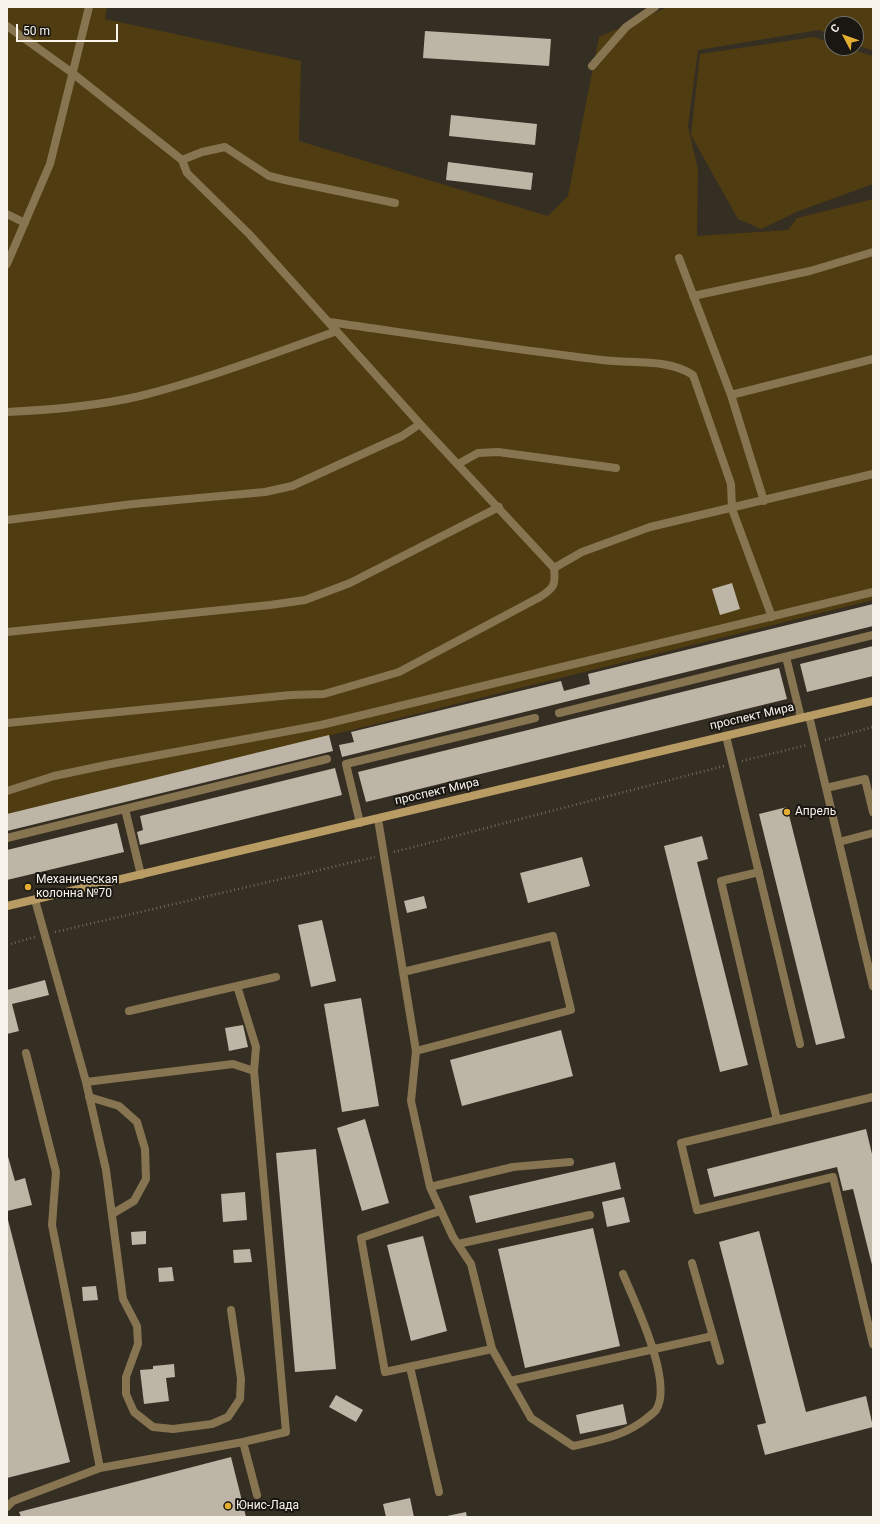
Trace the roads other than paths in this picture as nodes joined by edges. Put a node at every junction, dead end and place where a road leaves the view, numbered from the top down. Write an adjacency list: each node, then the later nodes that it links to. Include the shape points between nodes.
1 (89, 7): 5 (street)
2 (655, 7): 4 (street, via 626,27)
3 (7, 26): 5 (street)
4 (592, 66)
5 (71, 72): 6 (street); 9 (street, via 50,164)
6 (182, 160): 7 (street, via 225,147 269,176); 14 (street, via 187,173 250,235)
7 (395, 203)
8 (7, 214): 9 (street)
9 (25, 223): 12 (street)
10 (873, 252): 13 (street, via 810,271)
11 (680, 258): 13 (street)
12 (7, 264)
13 (692, 296): 17 (street)
14 (329, 322): 15 (street); 25 (street, via 603,360 670,365 684,369 693,375 731,484)
15 (337, 331): 18 (street, via 237,366 139,396 54,410); 19 (street)
16 (873, 359): 17 (street)
17 (731, 395): 23 (street)
18 (7, 412)
19 (420, 424): 20 (street); 26 (street, via 402,436 292,486 265,492 133,504)
20 (458, 464): 21 (street, via 478,453 498,452); 24 (street)
21 (616, 468)
22 (873, 474): 23 (street)
23 (764, 501): 25 (street)
24 (499, 507): 27 (street); 30 (street, via 350,583 305,600)
25 (732, 509): 27 (street, via 650,527 582,552); 29 (street)
26 (7, 520)
27 (554, 568): 37 (street, via 555,580 552,590 540,597 399,672 324,694 291,695)
28 (873, 592): 29 (street)
29 (772, 617): 41 (street, via 321,725 111,764 54,776)
30 (7, 632)
31 (873, 635): 32 (street)
32 (786, 657): 34 (street); 35 (street)
33 (873, 701): 35 (street, проспект Мира)
34 (559, 713)
35 (805, 717): 38 (street, проспект Мира); 40 (street)
36 (535, 718): 45 (street, via 346,764)
37 (7, 723)
38 (726, 736): 44 (street, проспект Мира); 49 (street)
39 (327, 759): 42 (street)
40 (826, 788): 43 (street, via 865,779); 48 (street)
41 (7, 791)
42 (126, 809): 47 (street); 50 (street)
43 (873, 812)
44 (378, 818): 45 (street, проспект Мира); 53 (street)
45 (360, 823): 50 (street, проспект Мира)
46 (873, 834): 48 (street)
47 (7, 838)
48 (838, 842): 56 (street)
49 (759, 872): 58 (street); 65 (street, via 721,881)
50 (141, 875): 51 (street, проспект Мира)
51 (35, 900): 52 (street, проспект Мира); 62 (street)
52 (7, 906)
53 (403, 972): 59 (street); 59 (street, via 553,936 571,1010)
54 (276, 977): 55 (street)
55 (237, 986): 57 (street); 61 (street, via 256,1047)
56 (873, 986)
57 (129, 1011)
58 (800, 1044)
59 (416, 1051): 67 (street, via 411,1100)
60 (26, 1053): 83 (street, via 56,1172 52,1225)
61 (254, 1071): 62 (street, via 233,1064); 82 (street, via 286,1432)
62 (86, 1082): 63 (street)
63 (90, 1097): 69 (street, via 106,1170); 69 (street, via 119,1106 137,1122 145,1149 146,1179 134,1201)
64 (873, 1097): 65 (street)
65 (777, 1120): 76 (street, via 681,1143 697,1210 833,1178)
66 (570, 1162): 67 (street, via 513,1167)
67 (430, 1187): 68 (street)
68 (440, 1211): 71 (street); 80 (street, via 361,1238 385,1372)
69 (112, 1214): 74 (street, via 123,1299 136,1326 138,1344 126,1377 126,1394 134,1412 153,1427 174,1429 212,1424 228,1417 240,1399 241,1379)
70 (590, 1215): 71 (street)
71 (458, 1244): 78 (street, via 470,1264)
72 (692, 1263): 75 (street)
73 (623, 1274): 77 (street)
74 (231, 1310)
75 (713, 1336): 77 (street); 79 (street)
76 (873, 1344)
77 (653, 1348): 81 (street); 81 (street, via 661,1392 656,1410 634,1428 610,1438 573,1446 531,1418)
78 (492, 1349): 80 (street); 81 (street)
79 (720, 1362)
80 (410, 1367): 84 (street)
81 (510, 1381)
82 (243, 1442): 83 (street); 85 (street)
83 (100, 1468): 86 (street, via 13,1501)
84 (439, 1492)
85 (257, 1495)
86 (7, 1507)

